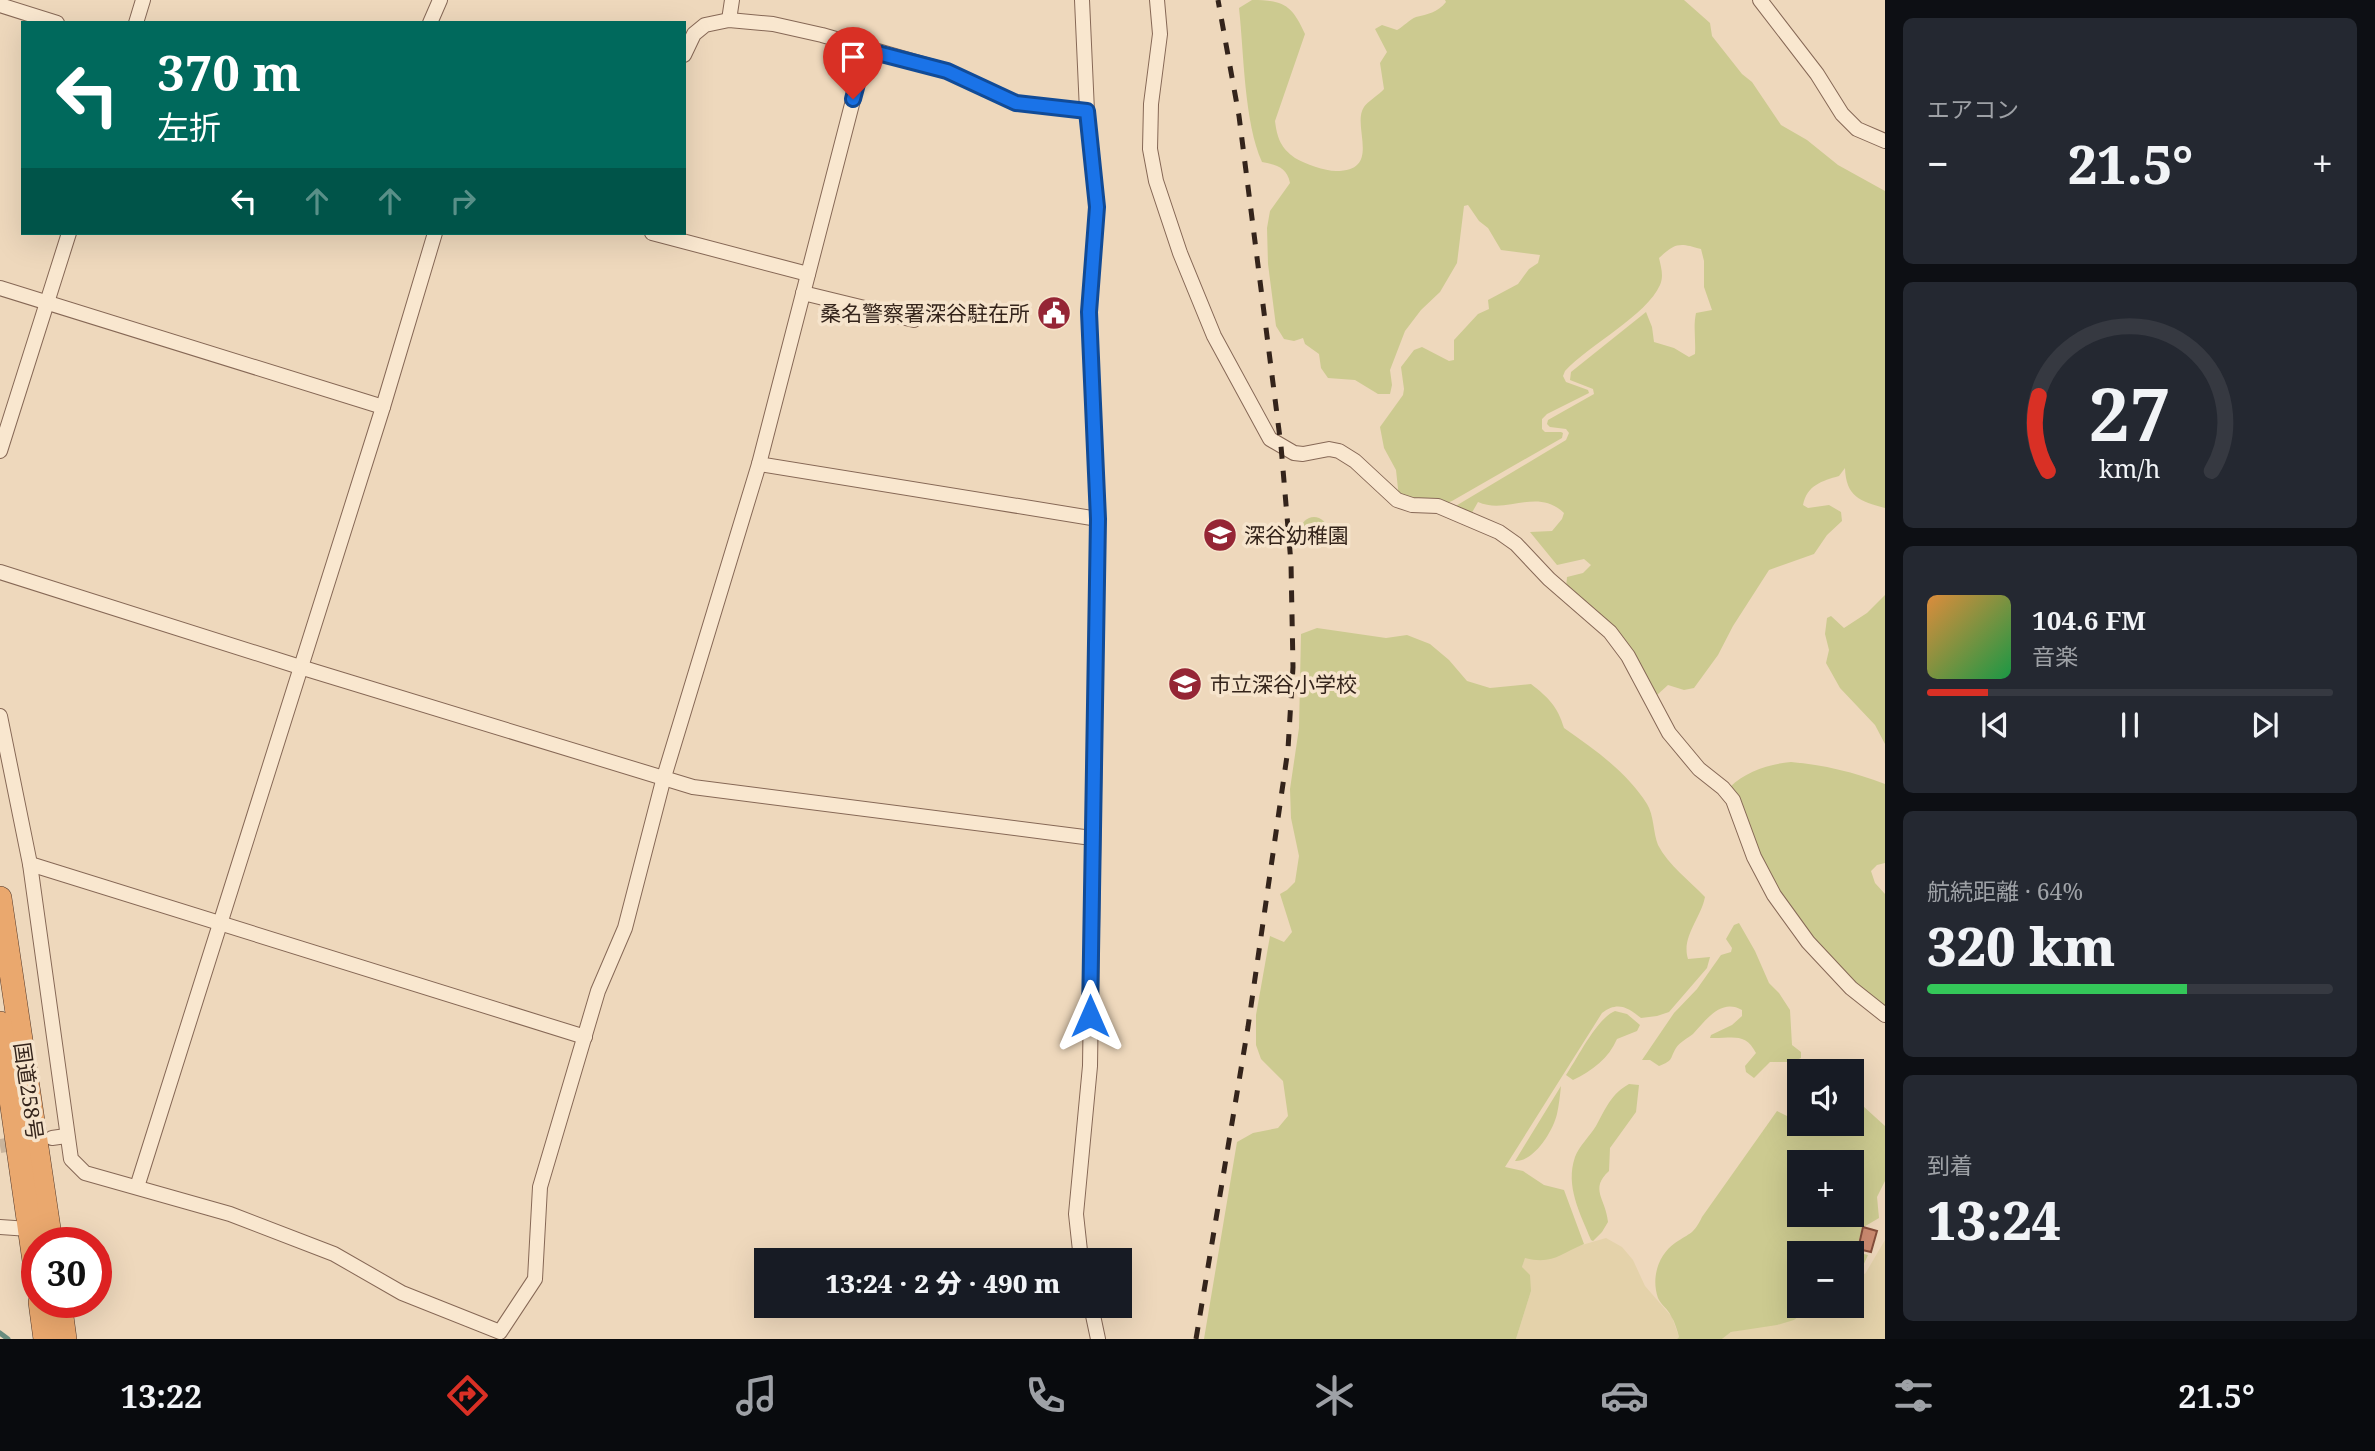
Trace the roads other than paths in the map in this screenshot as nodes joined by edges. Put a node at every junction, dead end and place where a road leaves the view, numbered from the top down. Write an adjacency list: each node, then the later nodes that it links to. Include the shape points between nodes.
1 (143, 0): 10 (street)
2 (440, 0): 11 (street)
3 (732, 0): 8 (street)
4 (1083, 0): 14 (street)
5 (1157, 0): 36 (street, via 1160,34 1150,149 1156,181 1214,336 1270,439 1294,453 1339,452 1397,500 1437,506 1499,532 1610,632 1669,733 1733,800 1774,895 1808,942 1851,988)
6 (1760, 0): 15 (street, via 1842,114 1857,129)
7 (0, 5): 9 (street)
8 (729, 20): 12 (street, via 772,24); 13 (street, via 705,25 694,34)
9 (51, 21)
10 (137, 21)
11 (431, 21)
12 (866, 50): 14 (street, via 947,71 1016,103); 19 (street)
13 (686, 51)
14 (1087, 111): 27 (street, via 1097,207 1089,312)
15 (1885, 141)
16 (68, 235): 22 (street)
17 (434, 235): 24 (street)
18 (660, 235): 19 (street)
19 (808, 274): 21 (street)
20 (0, 288): 22 (street)
21 (803, 293): 23 (street); 26 (street)
22 (48, 303): 24 (street); 25 (street)
23 (914, 320)
24 (383, 407): 29 (street)
25 (0, 451)
26 (759, 464): 27 (street); 31 (street)
27 (1098, 519): 32 (street)
28 (0, 572): 29 (street)
29 (300, 667): 31 (street); 35 (street)
30 (0, 716): 33 (street)
31 (664, 777): 32 (street, via 693,786); 38 (street, via 625,928 598,991)
32 (1091, 838): 44 (street, via 1090,1066 1076,1214)
33 (30, 864): 35 (street); 39 (street, via 59,1137 85,1173)
34 (0, 898): 42 (highway, 国道258号)
35 (219, 923): 38 (street); 39 (street)
36 (1885, 1015)
37 (0, 1023): 41 (highway, 国道258号)
38 (585, 1037): 39 (street, via 540,1187 535,1279 500,1332 402,1293 334,1254 230,1214)
39 (137, 1187)
40 (0, 1227): 43 (street)
41 (29, 1227)
42 (49, 1227)
43 (21, 1228)
44 (1079, 1248)
45 (42, 1318): 48 (highway)
46 (62, 1318): 49 (highway)
47 (1094, 1318): 50 (street)
48 (45, 1339)
49 (65, 1339)
50 (1098, 1339)

